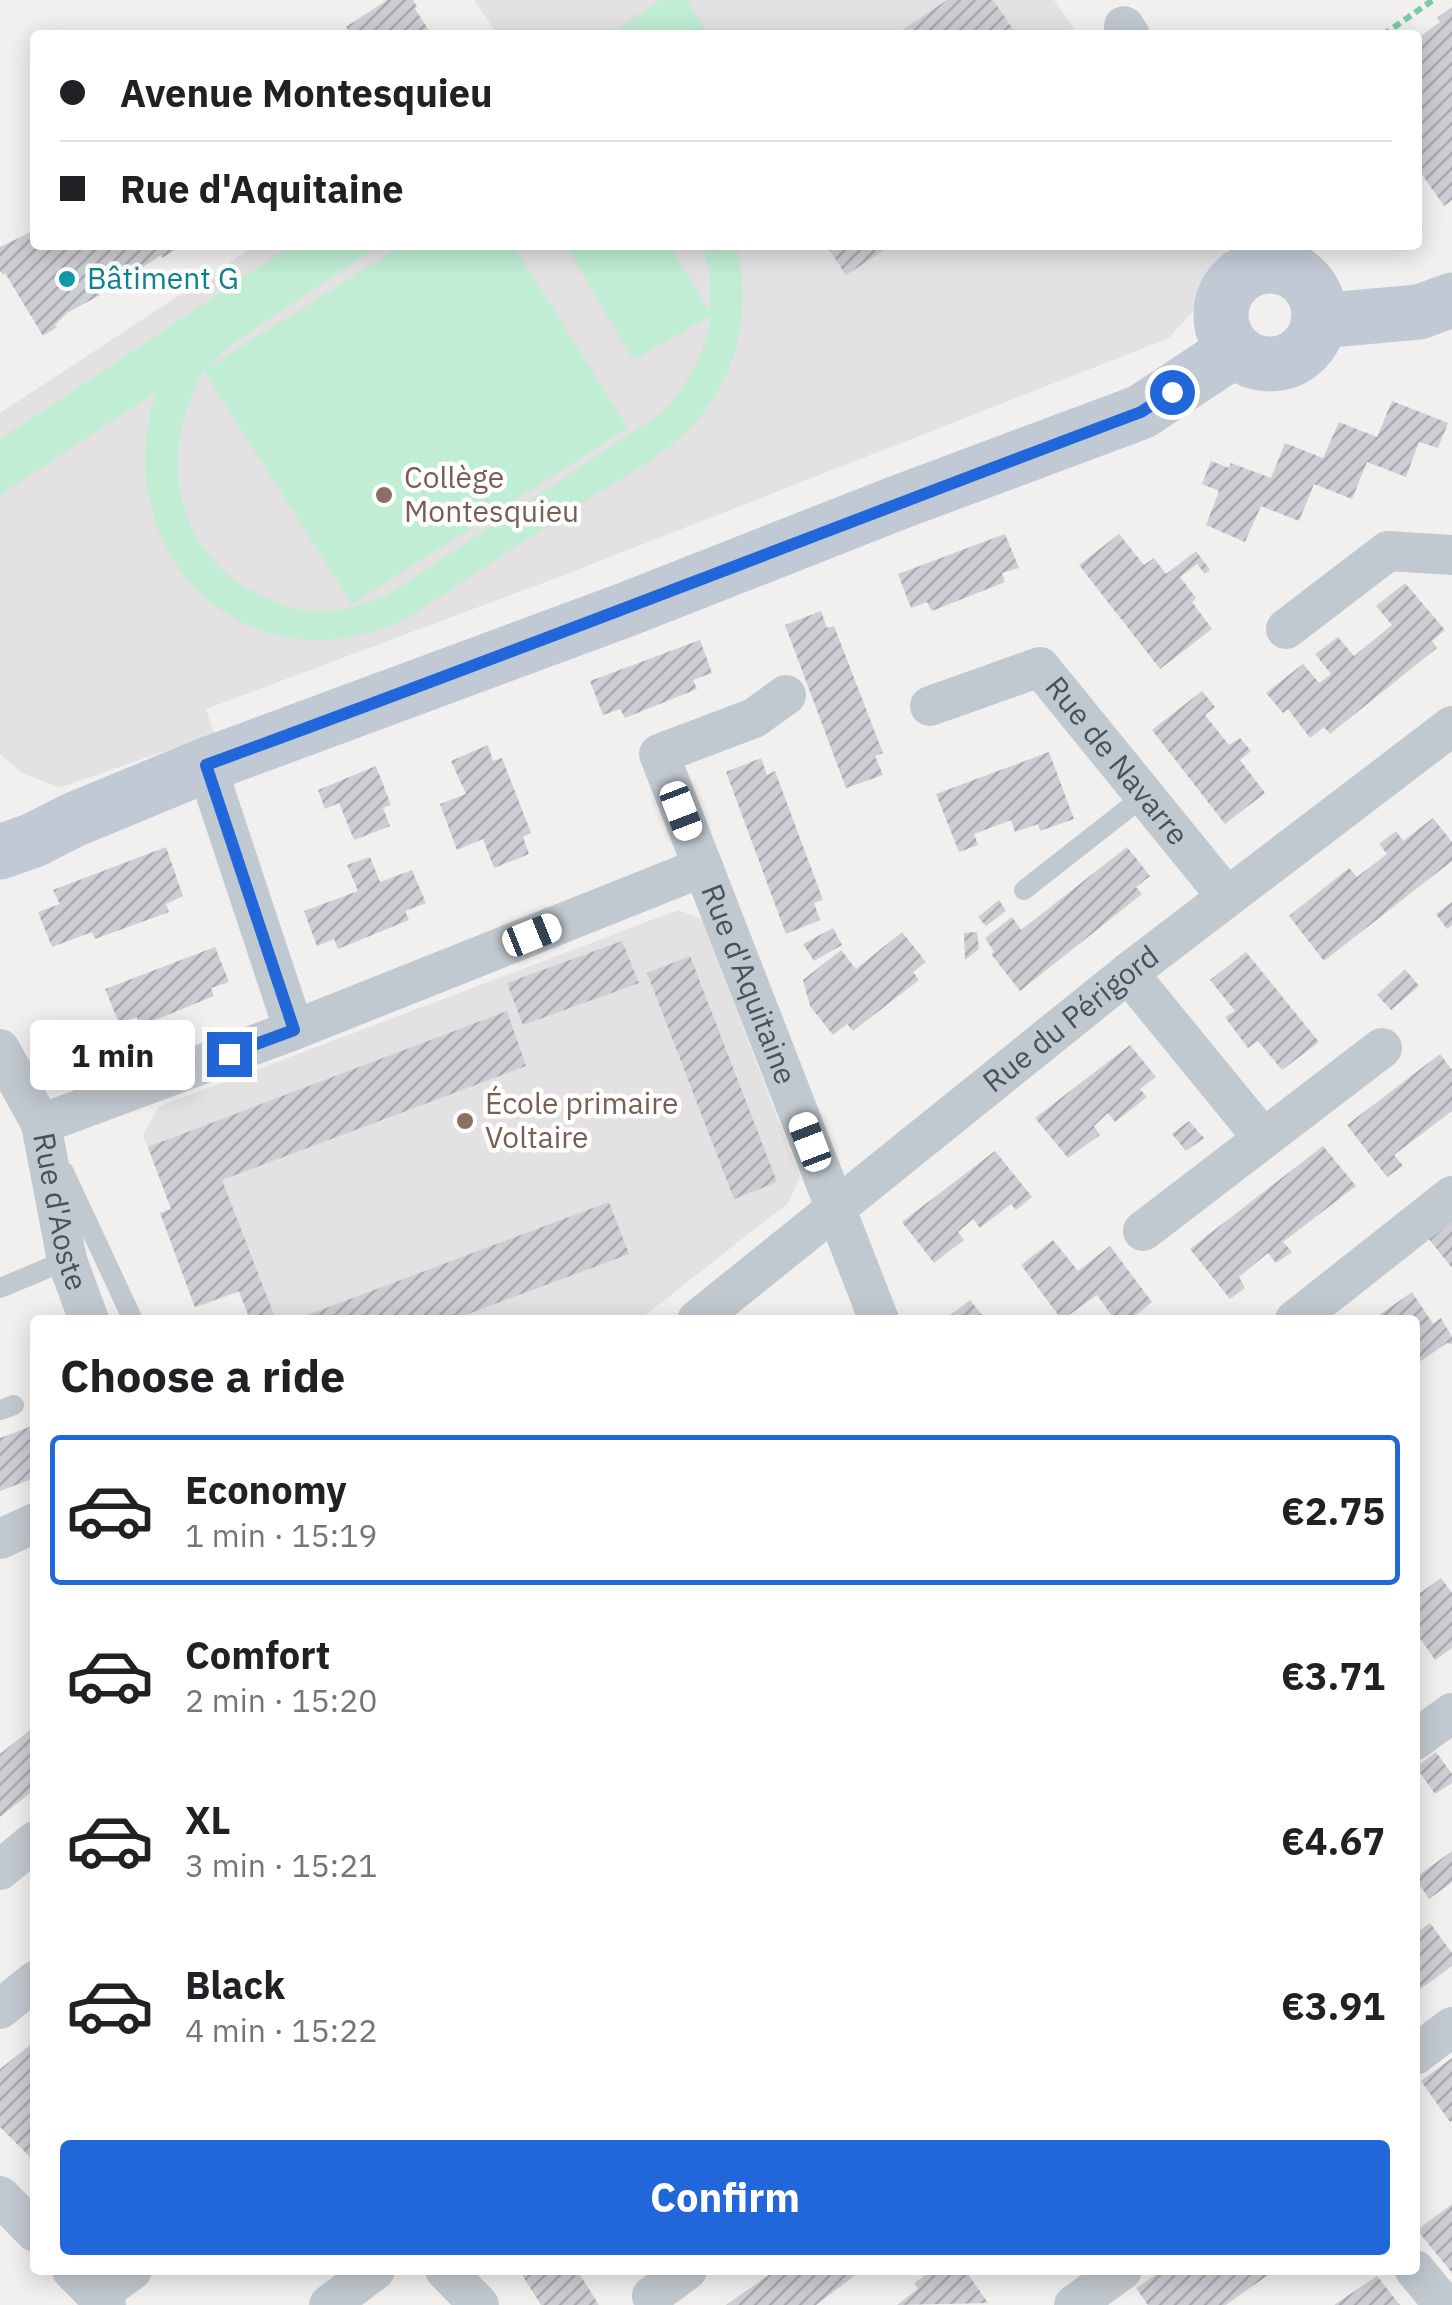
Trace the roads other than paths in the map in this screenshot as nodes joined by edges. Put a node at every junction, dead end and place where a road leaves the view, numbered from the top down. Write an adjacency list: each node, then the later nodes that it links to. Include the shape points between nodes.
1 (1255, 256): 3 (street, via 1304,279 1318,304); 4 (street, via 1225,293 1220,311)
2 (1452, 300): 3 (street, via 1419,312)
3 (1318, 322): 4 (street, via 1308,347 1286,362 1250,361)
4 (1235, 350): 10 (street, via 1141,412)
5 (1452, 556): 6 (street, via 1388,551)
6 (1286, 628)
7 (786, 694): 15 (street, Rue d'Aquitaine, via 754,718 659,754)
8 (930, 706): 11 (street, Rue de Navarre, via 1040,667)
9 (1446, 743): 17 (street, Rue du Périgord)
10 (206, 765): 13 (street); 19 (street)
11 (1144, 796): 16 (lane); 17 (street, Rue de Navarre)
12 (0, 811): 13 (street)
13 (72, 820): 14 (street)
14 (0, 852)
15 (703, 867): 19 (street, Rue d'Aquitaine); 25 (street, Rue d'Aquitaine)
16 (1024, 890)
17 (1226, 898): 18 (street, Rue du Périgord)
18 (1128, 973): 23 (street); 25 (street, Rue du Périgord)
19 (294, 1030): 22 (street, Rue d'Aquitaine)
20 (1382, 1048): 23 (street)
21 (3, 1063): 22 (street, Rue d'Aoste)
22 (41, 1124): 27 (street, Rue d'Aoste); 30 (lane)
23 (1263, 1138): 26 (street)
24 (1452, 1196): 33 (street)
25 (837, 1211): 31 (street, Rue du Périgord); 32 (street, Rue d'Aquitaine)
26 (1142, 1231)
27 (66, 1260): 28 (lane); 29 (street, Rue d'Aoste)
28 (0, 1288)
29 (87, 1315)
30 (131, 1315)
31 (703, 1315)
32 (877, 1315)
33 (1301, 1315)
34 (30, 1525): 35 (street)
35 (0, 1539)
36 (1452, 1713): 37 (street)
37 (1420, 1736)
38 (30, 1845): 39 (street)
39 (0, 1870)
40 (30, 1984): 41 (street)
41 (0, 2009)
42 (1452, 2028): 43 (street)
43 (1420, 2050)
44 (0, 2196): 45 (street)
45 (30, 2227)
46 (122, 2275): 52 (street)
47 (368, 2275): 54 (street)
48 (450, 2275): 55 (street)
49 (678, 2275): 53 (street)
50 (1115, 2275): 56 (street)
51 (1419, 2275): 57 (street)
52 (92, 2290)
53 (649, 2290)
54 (329, 2305)
55 (479, 2305)
56 (1074, 2305)
57 (1444, 2305)

